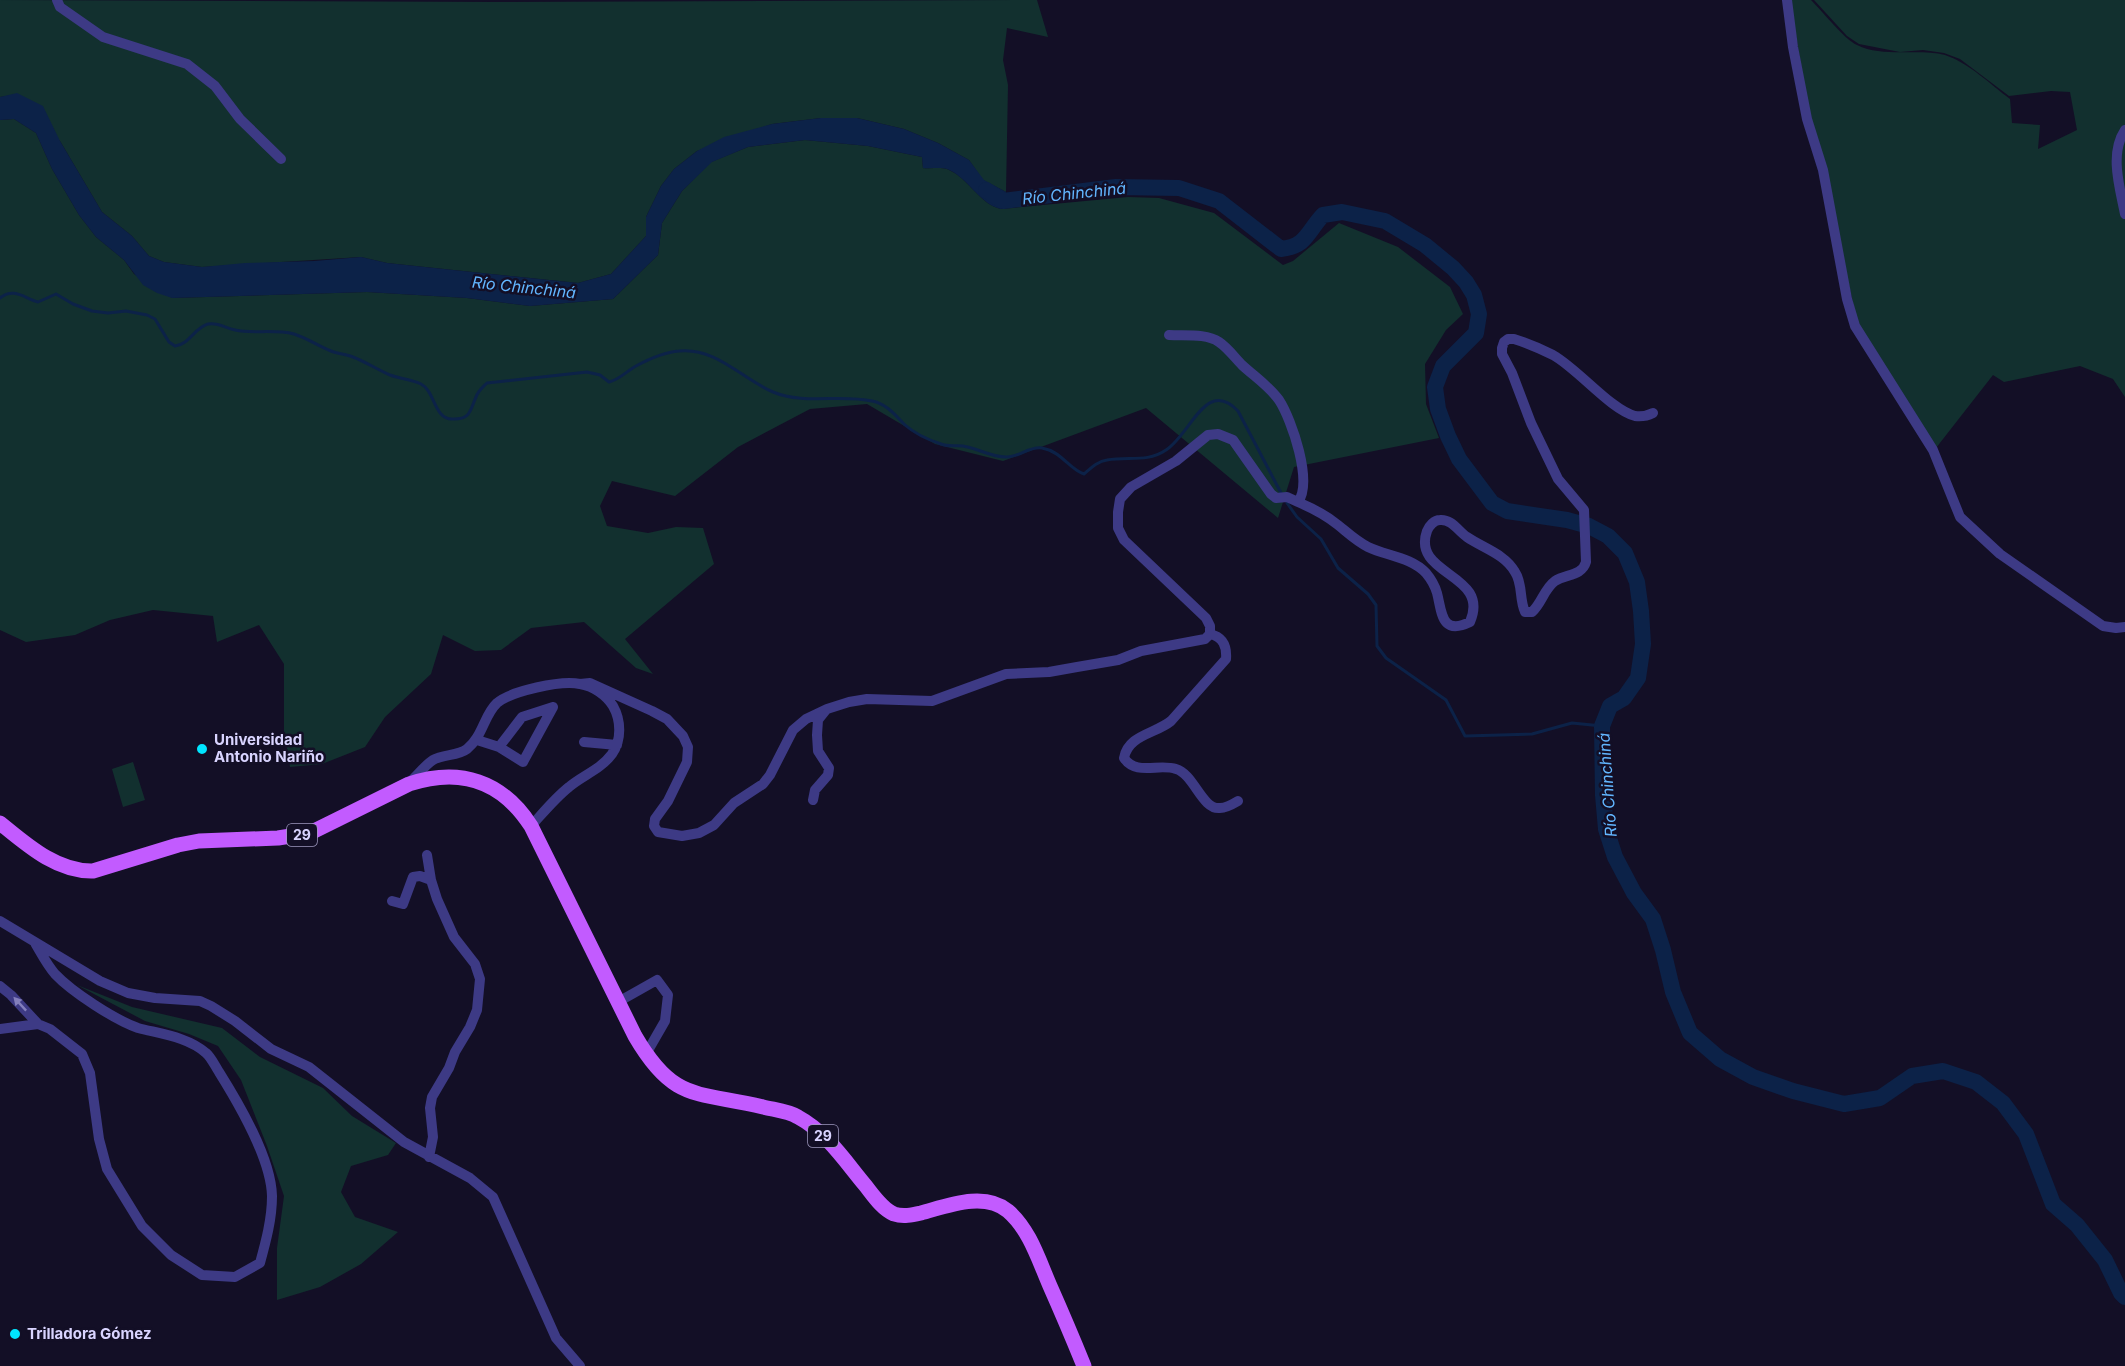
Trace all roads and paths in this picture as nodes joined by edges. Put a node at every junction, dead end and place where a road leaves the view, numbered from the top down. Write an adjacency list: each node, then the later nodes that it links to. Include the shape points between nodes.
1 (57, 0): 4 (street, via 60,7 103,37 187,64 215,86 240,119)
2 (1787, 0): 9 (street, via 1807,119 1823,170 1855,326 1933,450 1960,517 2000,554 2103,626)
3 (2125, 130): 5 (street, via 2119,140 2117,172)
4 (281, 159)
5 (2125, 214)
6 (1169, 336): 8 (street, via 1207,337 1219,342 1280,401 1299,452 1303,487)
7 (1653, 413): 8 (street, via 1634,416 1553,355 1514,339 1504,342 1502,354 1558,479 1584,510 1584,569 1553,583 1532,612 1525,612 1514,569 1447,521 1431,524 1427,552 1437,566 1462,582 1473,601 1470,622 1462,626 1448,623 1442,616 1433,583 1419,567 1363,545 1323,514)
8 (1298, 502): 10 (street, via 1276,496 1233,440 1218,434 1208,435 1120,498 1118,528 1124,540 1206,618)
9 (2125, 627)
10 (1210, 634): 12 (street, via 1205,639 1141,651 1118,660 1049,672 1006,674 932,701 867,699); 19 (street, via 1224,642 1226,659 1172,721 1130,743 1124,758 1136,767 1181,771 1213,807)
11 (580, 684): 12 (street, via 590,683 652,711 667,719 683,736 688,747 687,762 655,819 658,832 667,835 699,833 714,825 734,803 763,784 794,730); 13 (street, via 530,689 504,698 495,705); 15 (street, via 601,693 613,707 619,724)
12 (827, 709): 18 (street, via 818,720 817,735 818,751 829,768 828,775 815,790)
13 (477, 740): 16 (street); 17 (street, via 464,751 433,760)
14 (585, 742): 15 (street)
15 (617, 745): 21 (street, via 603,764 569,786)
16 (499, 747): 16 (street, via 522,717 553,707 523,762)
17 (409, 784): 20 (main road, 29, via 310,833 198,841 93,871 81,872 60,865); 21 (main road, 29, via 454,776 482,783 514,803)
18 (813, 800)
19 (1238, 801)
20 (0, 823)
21 (531, 826): 28 (main road, 29)
22 (427, 855): 23 (street)
23 (431, 880): 24 (street, via 413,878 403,904); 32 (street, via 454,937 475,964 480,998 474,1018 432,1097)
24 (392, 902)
25 (0, 921): 26 (street)
26 (35, 943): 29 (street, via 54,973 114,1017 207,1053 239,1104 264,1160 272,1194 269,1229 260,1263 235,1277 202,1275 171,1255 142,1226 106,1169 90,1073 82,1054); 32 (street, via 128,993 200,1001 211,1006 271,1049 309,1067)
27 (0, 986): 29 (street, one-way to 27)
28 (618, 1002): 31 (main road, 29); 31 (street, via 657,980 668,995 665,1021)
29 (38, 1024): 30 (street)
30 (0, 1029)
31 (646, 1054): 34 (main road, 29, via 670,1082 694,1094 798,1116 831,1144 892,1213 909,1216 975,1201 991,1202 1006,1209 1031,1243)
32 (429, 1157): 33 (street, via 470,1178 493,1197 556,1338)
33 (580, 1366)
34 (1084, 1366)

